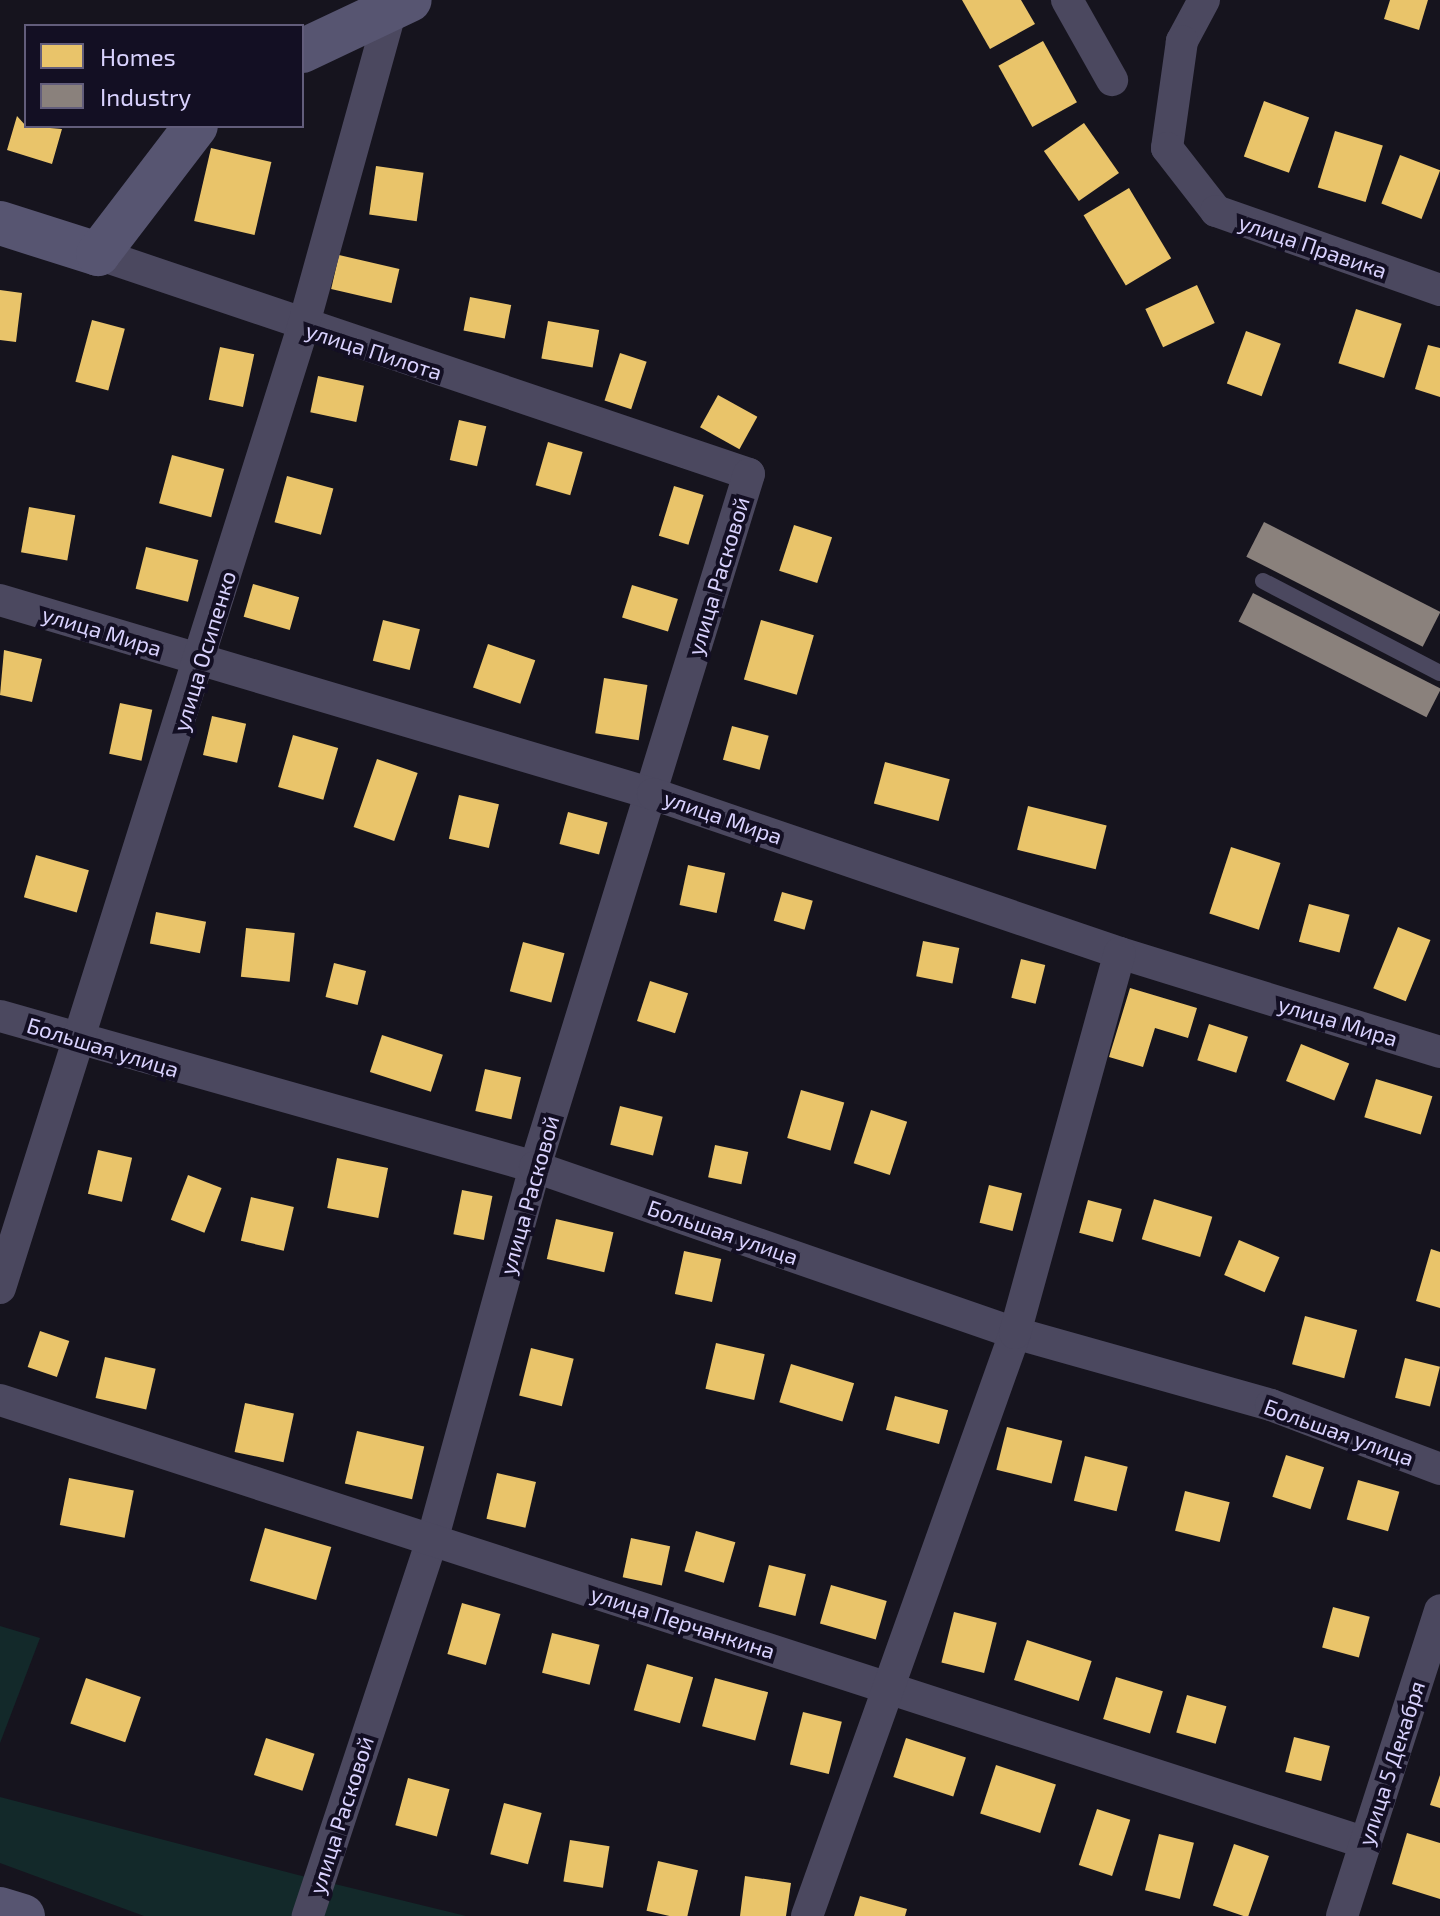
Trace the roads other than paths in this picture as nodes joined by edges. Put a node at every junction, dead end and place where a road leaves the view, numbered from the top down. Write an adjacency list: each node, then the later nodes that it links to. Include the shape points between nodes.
1 (1067, 0): 5 (street)
2 (1204, 0): 9 (street, улица Правика, via 1182,41 1167,148 1216,211)
3 (388, 3): 4 (street); 10 (street, улица Осипенко)
4 (304, 50)
5 (1112, 80)
6 (194, 128): 8 (street)
7 (0, 223): 8 (street, улица Пилота)
8 (98, 254): 10 (street, улица Пилота)
9 (1440, 290)
10 (303, 327): 11 (street, улица Пилота); 14 (street, улица Осипенко)
11 (749, 474): 16 (street, улица Расковой)
12 (1263, 581): 15 (lane)
13 (0, 600): 14 (street, улица Мира)
14 (202, 662): 16 (street, улица Мира); 19 (street, улица Осипенко)
15 (1440, 673)
16 (653, 794): 17 (street, улица Мира); 21 (street, улица Расковой)
17 (1120, 953): 20 (street, улица Мира); 23 (street)
18 (0, 1016): 19 (street, Большая улица)
19 (81, 1043): 21 (street, Большая улица); 22 (street, улица Осипенко)
20 (1440, 1052)
21 (535, 1167): 23 (street, Большая улица); 26 (street, улица Расковой)
22 (0, 1288)
23 (1015, 1333): 25 (street, Большая улица, via 1271,1405); 28 (street)
24 (0, 1400): 26 (street, улица Перчанкина)
25 (1440, 1469)
26 (432, 1540): 28 (street, улица Перчанкина); 32 (street, улица Расковой)
27 (1440, 1610): 29 (street, улица 5 Декабря)
28 (884, 1687): 29 (street, улица Перчанкина); 33 (street)
29 (1366, 1843): 34 (street, улица 5 Декабря)
30 (0, 1909): 31 (street)
31 (23, 1916)
32 (308, 1916)
33 (807, 1916)
34 (1342, 1916)

